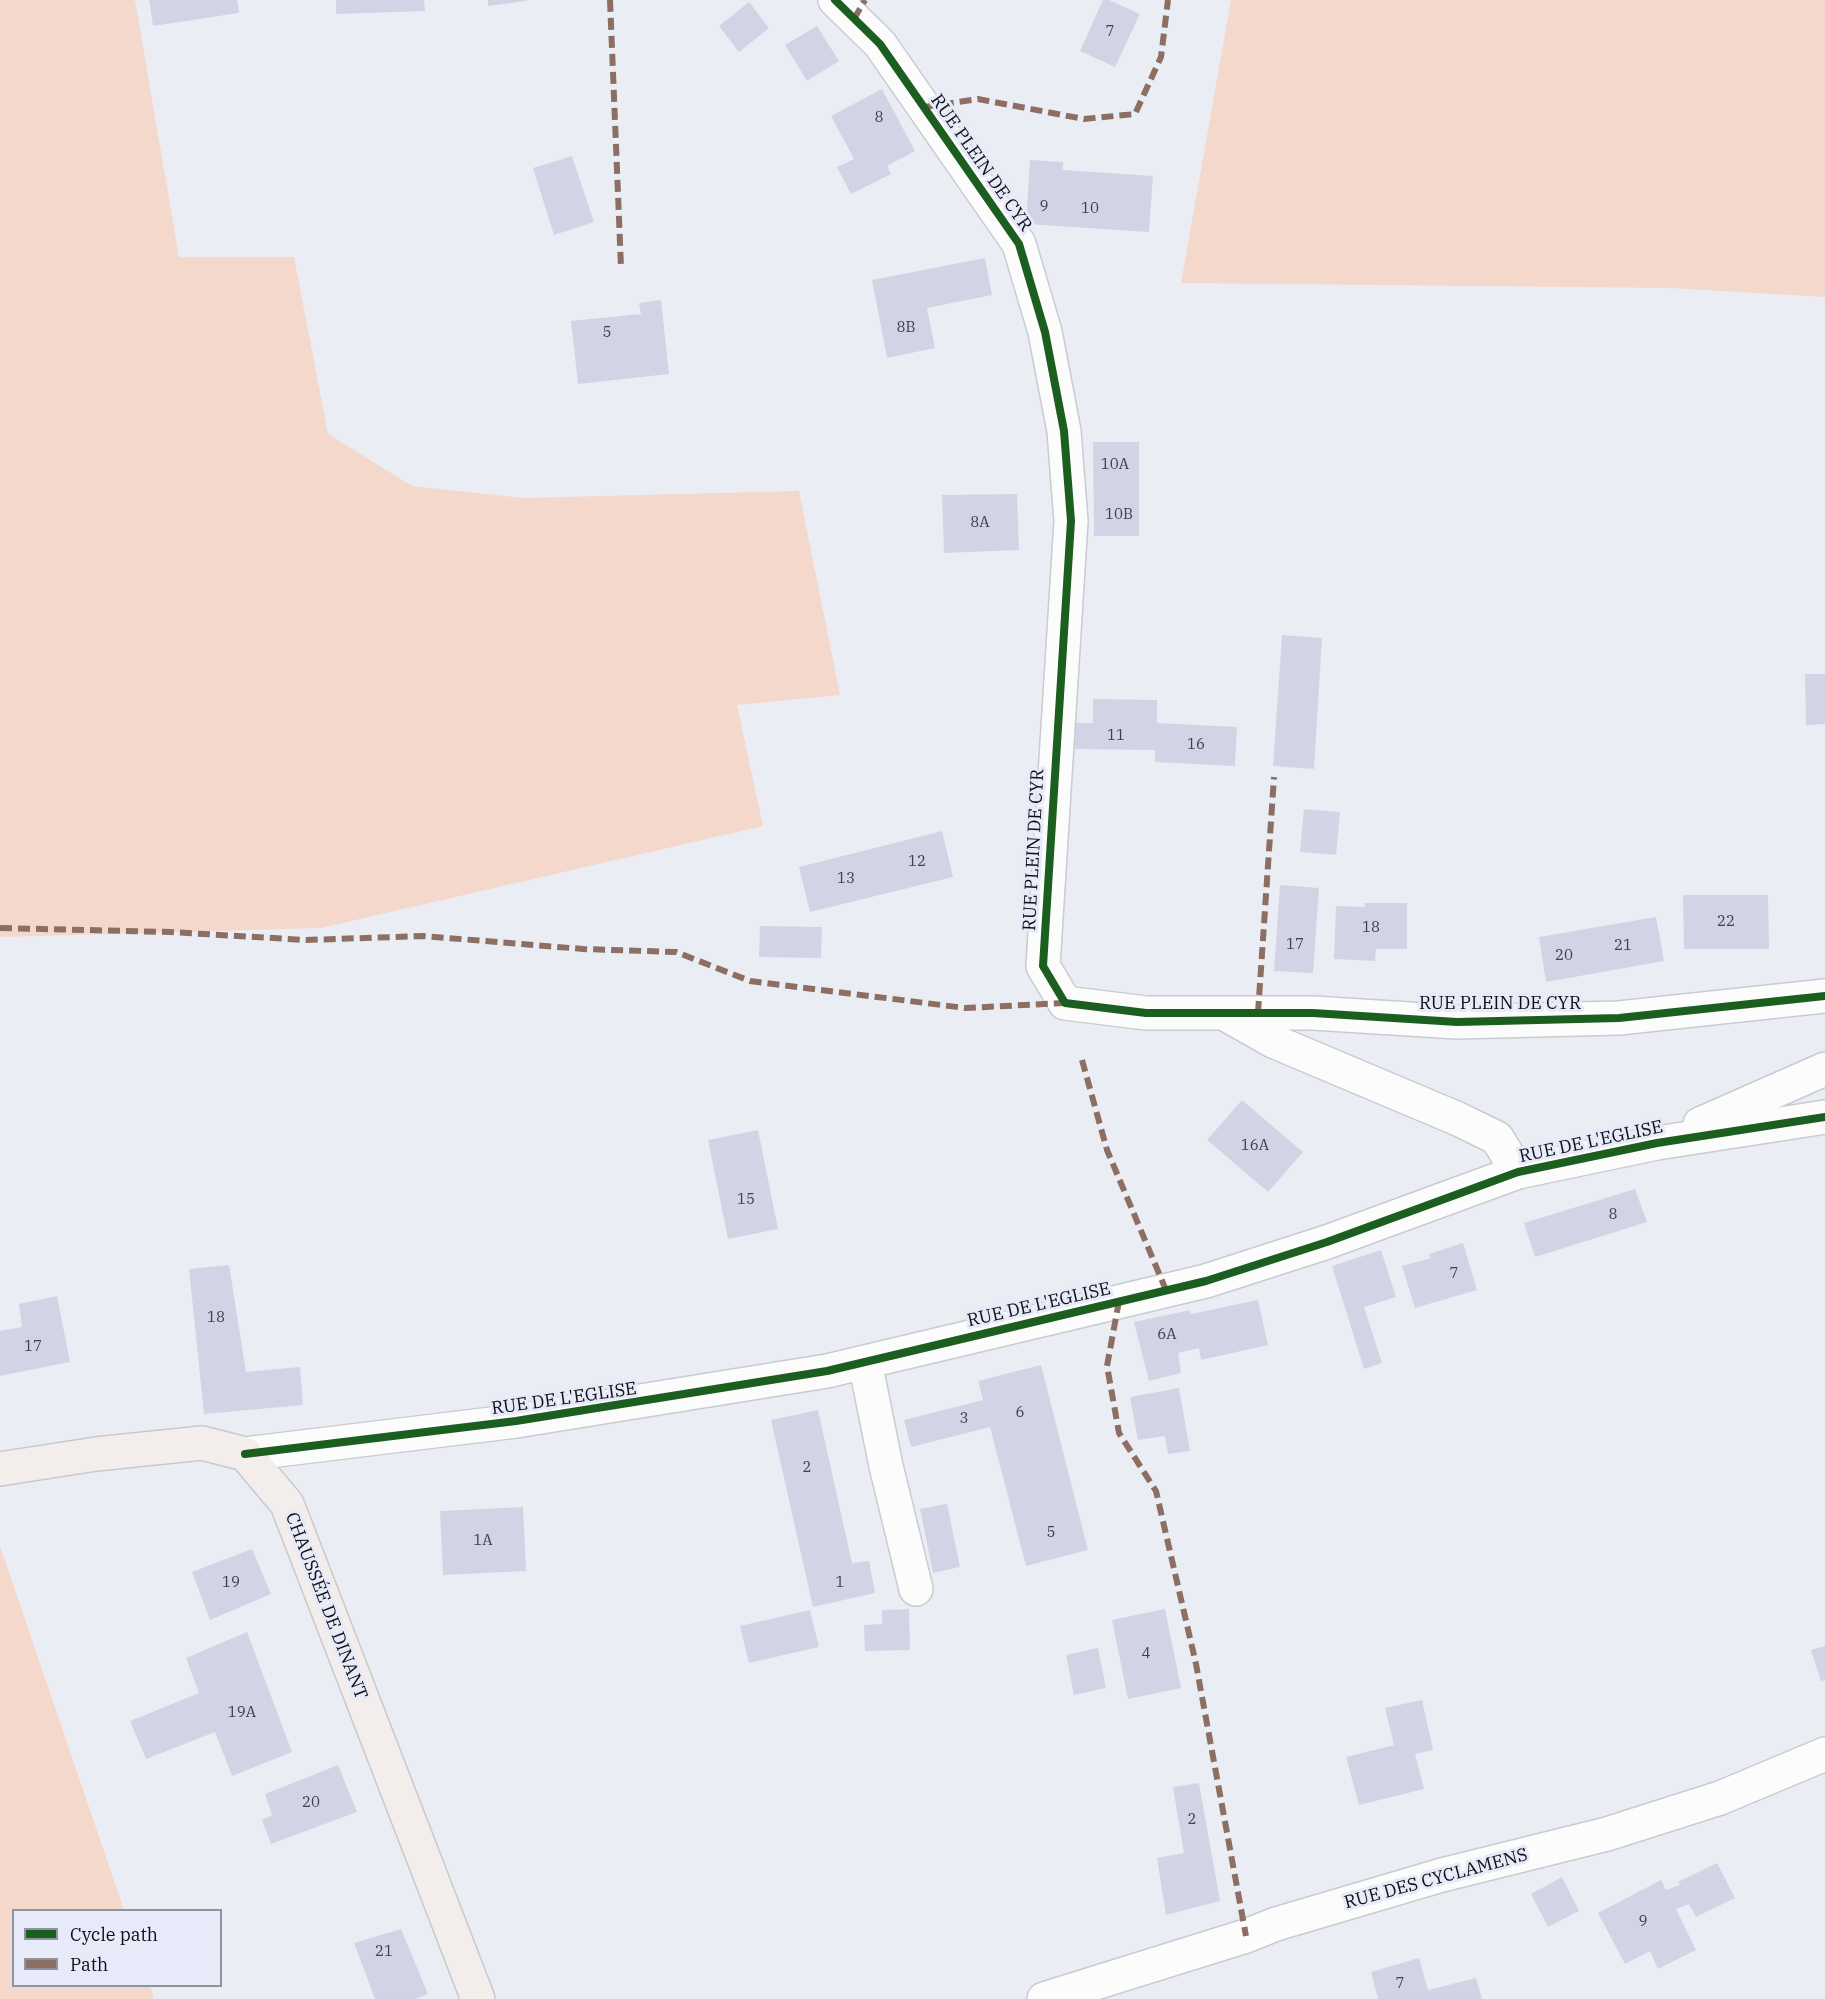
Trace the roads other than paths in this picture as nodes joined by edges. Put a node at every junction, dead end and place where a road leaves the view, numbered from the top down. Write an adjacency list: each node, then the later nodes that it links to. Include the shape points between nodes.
1 (835, 0): 3 (street, RUE PLEIN DE CYR, via 880,44 1019,244 1045,332 1064,431 1071,521 1043,966 1065,1003 1146,1013)
2 (1825, 996): 3 (street, RUE PLEIN DE CYR, via 1619,1018 1457,1022 1313,1013)
3 (1225, 1013): 7 (street, via 1274,1041 1497,1138)
4 (1825, 1069): 6 (street, RUE DE L'EGLISE)
5 (1825, 1117): 6 (street, RUE DE L'EGLISE)
6 (1657, 1143): 7 (street, RUE DE L'EGLISE)
7 (1518, 1172): 8 (street, RUE DE L'EGLISE, via 1327,1242 1206,1281)
8 (865, 1362): 9 (street, RUE DE L'EGLISE, via 698,1394 516,1422); 11 (street)
9 (245, 1455): 10 (main road, via 202,1443); 13 (main road, CHAUSSÉE DE DINANT, via 287,1504)
10 (0, 1469)
11 (916, 1589)
12 (1825, 1754): 14 (street, RUE DES CYCLAMENS, via 1720,1798 1607,1834 1409,1885)
13 (478, 1999)
14 (1044, 1999)

